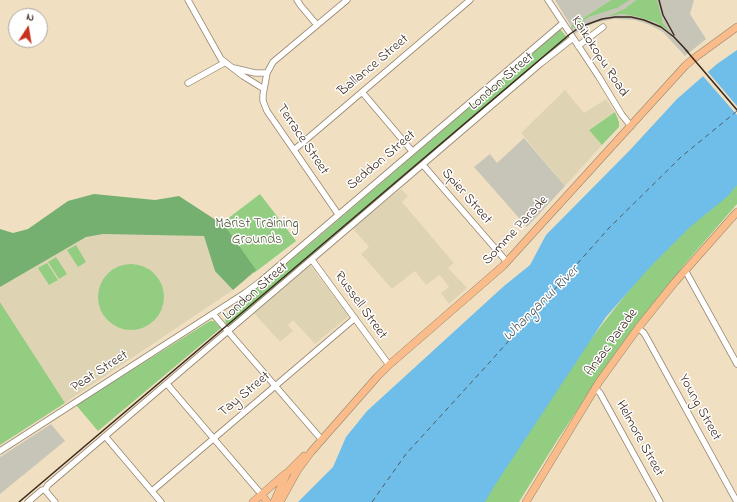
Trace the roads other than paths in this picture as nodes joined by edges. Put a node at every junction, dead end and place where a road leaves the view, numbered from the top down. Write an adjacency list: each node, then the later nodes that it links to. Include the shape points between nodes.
1 (188, 0): 12 (street)
2 (297, 0): 7 (street)
3 (346, 0): 7 (street)
4 (470, 0): 17 (street, Ballance Street)
5 (548, 0): 6 (street, Kaikokopu Road)
6 (563, 23): 10 (street, Kaikokopu Road); 20 (street, Seddon Street)
7 (317, 25): 14 (street, via 273,62)
8 (737, 26): 18 (main road, Somme Parade, via 689,62)
9 (603, 27): 11 (street)
10 (573, 38): 11 (street, Kaikokopu Road); 21 (street, London Street)
11 (578, 46): 18 (street, Kaikokopu Road)
12 (224, 63): 13 (street); 15 (street)
13 (231, 68): 14 (street); 16 (street)
14 (267, 74): 16 (street, Terrace Street)
15 (188, 83)
16 (264, 89): 19 (street, Terrace Street, via 264,106)
17 (362, 92): 19 (street, Ballance Street); 20 (street)
18 (631, 126): 25 (main road, Somme Parade)
19 (294, 150): 23 (street, Terrace Street)
20 (412, 151): 23 (street, Seddon Street)
21 (423, 166): 24 (street, London Street); 25 (street, Spier Street)
22 (737, 212): 26 (main road, Anzac Parade)
23 (338, 214): 27 (street, Seddon Street, via 261,281)
24 (312, 260): 28 (street, Russell Street); 30 (street, London Street)
25 (507, 262): 32 (main road, Somme Parade)
26 (685, 270): 29 (main road, Anzac Parade); 31 (street)
27 (213, 314): 30 (street); 39 (street, Peat Street)
28 (354, 318): 32 (street, Russell Street); 34 (street, Tay Street)
29 (638, 328): 35 (main road, Anzac Parade); 56 (street, Young Street, via 648,340)
30 (229, 331): 33 (street, London Street); 34 (street)
31 (737, 364)
32 (389, 365): 38 (main road, Somme Parade)
33 (167, 384): 36 (street, London Street); 37 (street)
34 (275, 386): 37 (street, Tay Street); 38 (street)
35 (595, 388): 54 (main road, Anzac Parade); 55 (street, Helmore Street)
36 (105, 436): 44 (street, London Street, via 48,485); 45 (street)
37 (214, 438): 45 (street, Tay Street); 46 (street)
38 (322, 440): 40 (main road, Somme Parade)
39 (0, 451)
40 (311, 452): 41 (main road, Somme Parade); 42 (main road, Somme Parade)
41 (297, 471): 43 (main road); 53 (main road, Somme Parade)
42 (287, 473): 43 (main road, Somme Parade); 46 (main road)
43 (280, 485): 46 (main road); 52 (main road, Somme Parade)
44 (46, 490): 47 (street, London Street, via 42,490); 48 (street)
45 (152, 491): 49 (street)
46 (262, 495): 50 (main road); 51 (main road)
47 (28, 502)
48 (55, 502)
49 (161, 502)
50 (253, 502)
51 (267, 502)
52 (274, 502)
53 (280, 502)
54 (526, 502)
55 (660, 502)
56 (737, 502)

